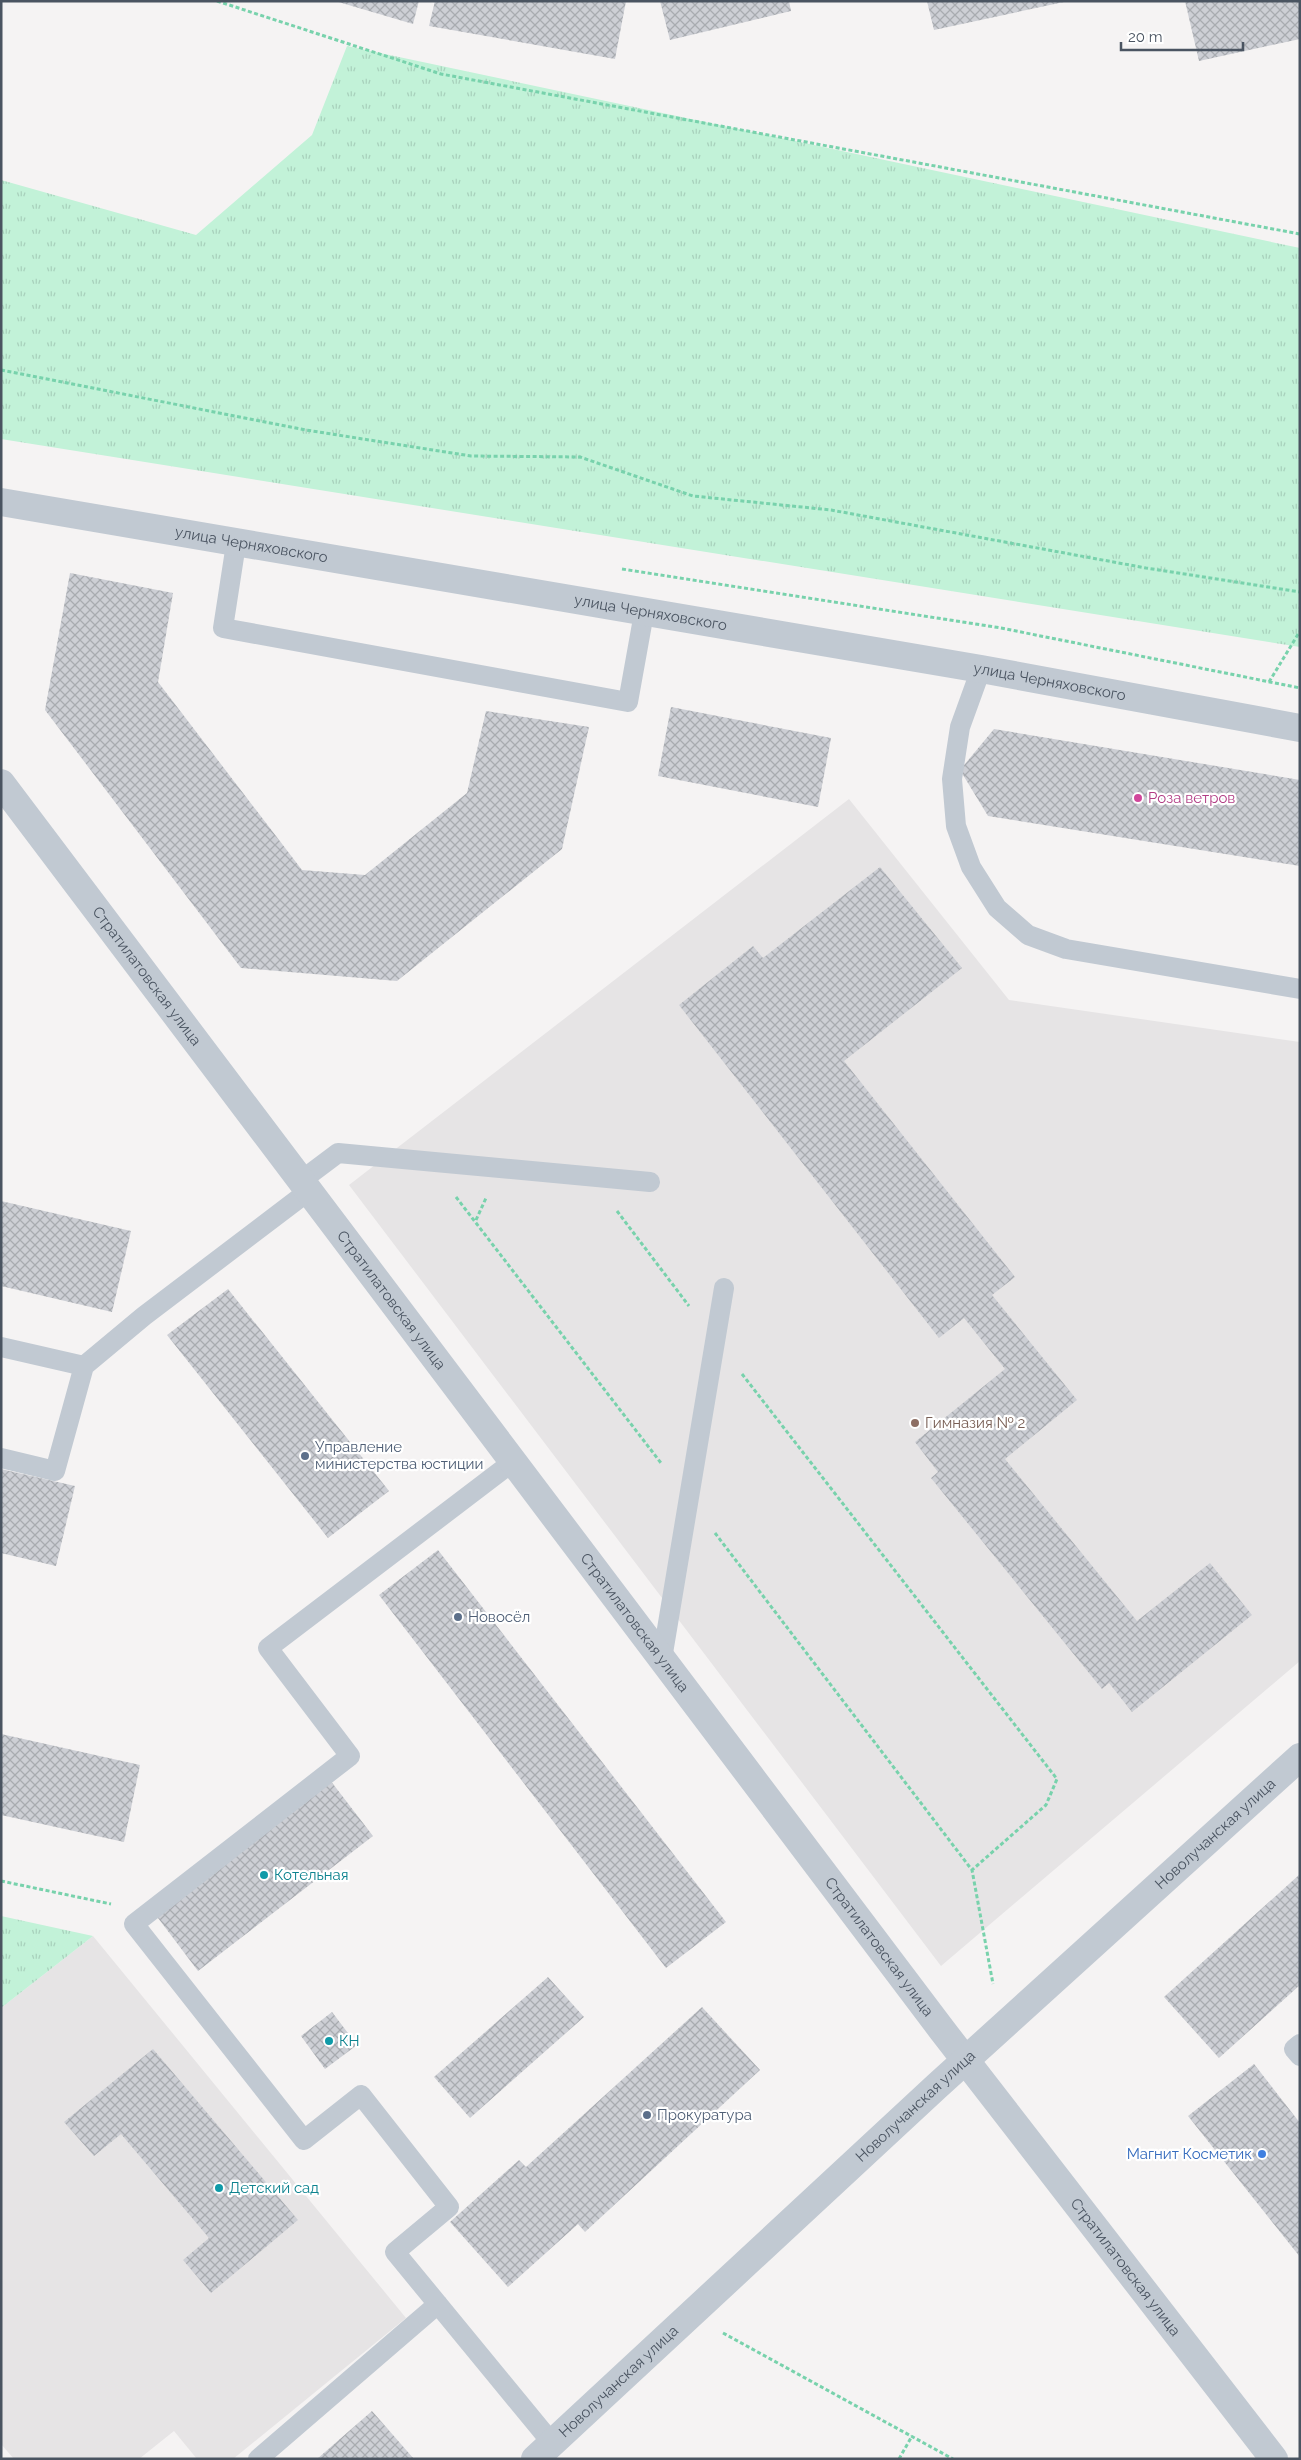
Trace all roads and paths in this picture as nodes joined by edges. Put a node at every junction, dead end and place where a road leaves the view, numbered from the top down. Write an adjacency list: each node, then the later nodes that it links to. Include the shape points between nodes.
1 (217, 1): 2 (path, via 441,74)
2 (1300, 234)
3 (1, 370): 6 (path, via 306,430 471,456 580,457 693,496 831,510 1146,568)
4 (1, 502): 5 (street, улица Черняховского)
5 (236, 544): 7 (street, улица Черняховского); 7 (lane, via 222,628 628,702)
6 (1300, 592)
7 (644, 613): 9 (street, улица Черняховского)
8 (1300, 631): 10 (path)
9 (981, 669): 11 (street, улица Черняховского); 13 (lane, via 960,727 952,779 956,826 971,867 997,908 1028,935 1066,949)
10 (1268, 682)
11 (1300, 728)
12 (1, 783): 15 (street, Стратилатовская улица)
13 (1300, 989)
14 (650, 1182): 15 (lane, via 338,1154)
15 (306, 1185): 21 (lane); 23 (street, Стратилатовская улица)
16 (487, 1196): 24 (path, via 476,1220)
17 (613, 1205): 19 (path)
18 (724, 1288): 19 (lane)
19 (716, 1340): 24 (lane); 27 (path, via 1057,1779 1046,1805)
20 (1, 1346): 21 (lane)
21 (84, 1366): 22 (lane, via 55,1471)
22 (1, 1458)
23 (514, 1461): 25 (street, Стратилатовская улица); 29 (lane, via 268,1648 350,1756)
24 (689, 1499): 25 (lane); 27 (path)
25 (662, 1659): 33 (street, Стратилатовская улица)
26 (1300, 1757): 33 (street, Новолучанская улица)
27 (972, 1870): 30 (path)
28 (1, 1881): 29 (path)
29 (150, 1912): 34 (lane, via 134,1924 304,2140 361,2095 449,2207 395,2252)
30 (993, 1984)
31 (1300, 2044): 32 (lane, via 1294,2049)
32 (1300, 2056)
33 (965, 2060): 35 (street, Новолучанская улица); 41 (street, Стратилатовская улица)
34 (438, 2304): 37 (lane); 38 (lane)
35 (690, 2315): 36 (path); 37 (street, Новолучанская улица)
36 (912, 2436): 39 (path); 40 (path)
37 (543, 2451)
38 (258, 2459)
39 (899, 2459)
40 (953, 2459)
41 (1274, 2459)

